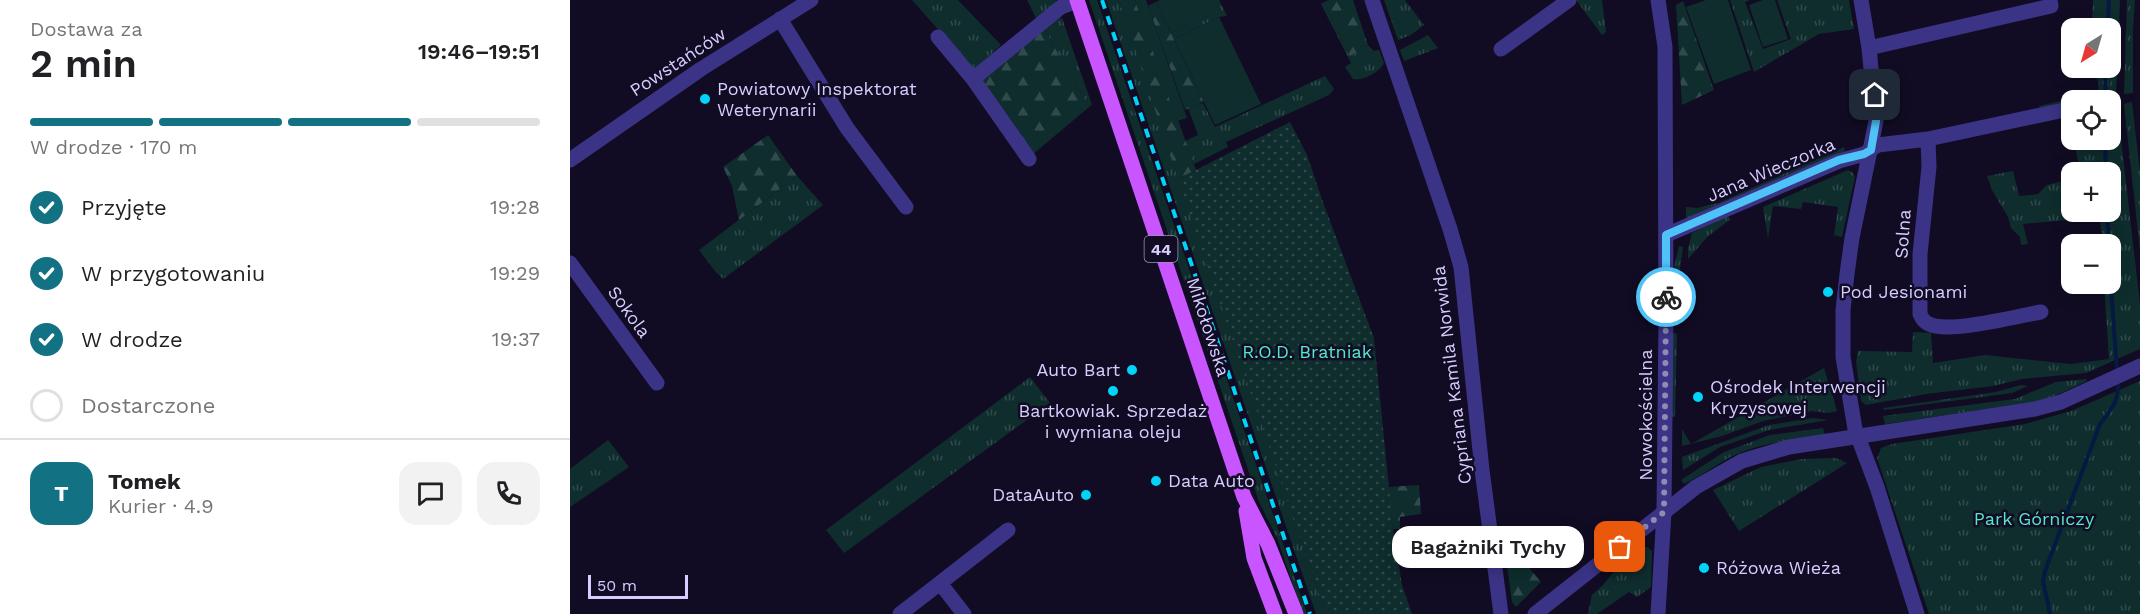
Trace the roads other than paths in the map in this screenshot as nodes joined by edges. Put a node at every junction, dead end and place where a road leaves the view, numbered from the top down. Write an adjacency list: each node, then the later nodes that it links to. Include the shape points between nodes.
1 (811, 0): 8 (street, Powstańców)
2 (1372, 0): 33 (street, Cypriana Kamila Norwida, via 1461,267)
3 (1569, 0): 11 (street)
4 (1658, 0): 19 (street, Nowokościelna, via 1665,47)
5 (1861, 0): 10 (street)
6 (2050, 0): 10 (street, via 2051,6)
7 (1077, 1): 12 (street, via 1061,7); 25 (main road, Mikołowska / 44)
8 (780, 19): 17 (street, Powstańców); 18 (street, via 848,128)
9 (938, 38): 12 (street)
10 (1869, 48): 15 (street, via 1876,121)
11 (1501, 49)
12 (973, 79): 16 (street)
13 (2061, 111): 14 (street, Jana Wieczorka)
14 (1928, 139): 15 (street, Jana Wieczorka, via 1878,145); 21 (street, Solna, via 1920,254 1922,319 1931,325 1953,327)
15 (1871, 150): 19 (street, Jana Wieczorka, via 1839,160); 24 (street, via 1852,238 1843,310 1845,379)
16 (1029, 159)
17 (570, 160)
18 (906, 207)
19 (1666, 235): 26 (street, Nowokościelna)
20 (570, 263): 23 (street, Sokola)
21 (2041, 312)
22 (2139, 367): 24 (street, via 2035,410)
23 (657, 383)
24 (1857, 437): 26 (street, via 1789,447 1742,461 1696,487); 36 (street)
25 (1244, 497): 31 (main road, Mikołowska / 44, via 1254,558); 32 (main road, Mikołowska / 44)
26 (1664, 512): 34 (street); 35 (street, Nowokościelna)
27 (1008, 530): 28 (street)
28 (940, 583): 29 (street); 30 (street)
29 (900, 614)
30 (964, 614)
31 (1275, 614)
32 (1296, 614)
33 (1500, 614)
34 (1535, 614)
35 (1658, 614)
36 (1917, 614)

